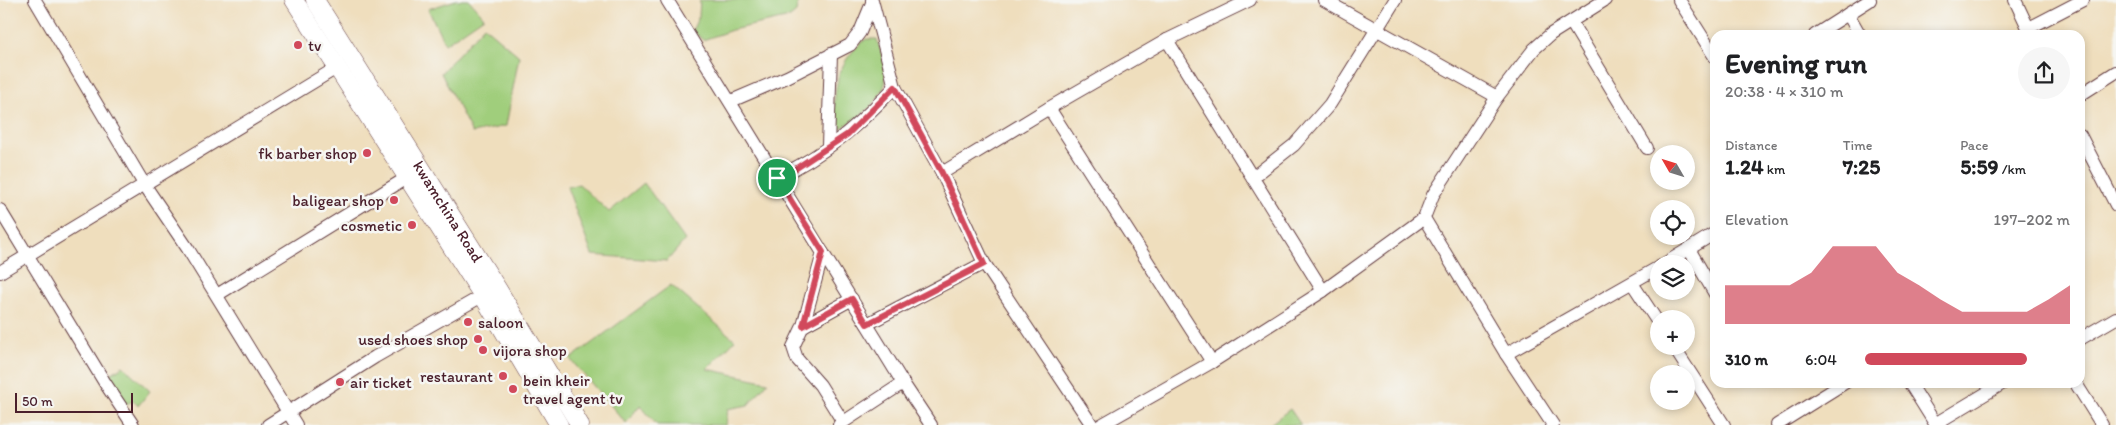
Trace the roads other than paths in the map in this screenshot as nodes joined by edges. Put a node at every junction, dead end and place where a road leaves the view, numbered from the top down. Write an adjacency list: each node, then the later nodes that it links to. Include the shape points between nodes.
1 (35, 0): 38 (street)
2 (294, 0): 24 (main road, kwamchina Road)
3 (315, 0): 53 (main road, kwamchina Road)
4 (667, 0): 29 (street)
5 (1250, 0): 21 (street)
6 (1324, 0): 16 (street)
7 (1395, 0): 16 (street)
8 (1604, 0): 15 (street)
9 (1679, 0): 22 (street)
10 (1870, 0): 14 (street)
11 (2015, 0): 19 (street)
12 (2083, 0): 20 (street)
13 (876, 1): 23 (street, via 850,45); 26 (street)
14 (1848, 14): 17 (street); 18 (street)
15 (1571, 22): 28 (street, via 1534,49); 33 (street)
16 (1377, 29): 28 (street); 37 (street, via 1330,104 1294,145)
17 (1823, 30)
18 (1857, 30)
19 (2030, 30)
20 (2032, 30)
21 (1167, 40): 30 (street); 37 (street)
22 (1710, 49)
23 (831, 54): 29 (street, via 788,77); 32 (street)
24 (338, 67): 35 (main road, kwamchina Road); 38 (street)
25 (2116, 72): 27 (street)
26 (895, 87): 32 (street, via 848,134); 34 (street)
27 (2085, 92)
28 (1497, 97): 41 (street, via 1433,194)
29 (731, 101): 36 (street)
30 (1049, 108): 34 (street); 63 (street)
31 (2085, 144): 39 (street)
32 (828, 146): 36 (street)
33 (1647, 148)
34 (942, 173): 47 (street)
35 (408, 177): 53 (main road, kwamchina Road); 54 (street)
36 (777, 178): 44 (street)
37 (1252, 178): 52 (street)
38 (144, 184): 45 (street); 54 (street)
39 (2116, 205)
40 (0, 210): 45 (street)
41 (1424, 218): 52 (street); 61 (street)
42 (1710, 236): 43 (street)
43 (1689, 249): 46 (street); 51 (street)
44 (823, 252): 55 (street); 59 (street)
45 (28, 253): 48 (street); 73 (street, via 102,378)
46 (1679, 255)
47 (984, 264): 58 (street); 79 (street)
48 (0, 272)
49 (1650, 272): 50 (street)
50 (1632, 283): 56 (street); 61 (street)
51 (1710, 285)
52 (1323, 291): 63 (street)
53 (490, 292): 69 (street, via 375,357); 76 (main road, kwamchina Road); 77 (main road, kwamchina Road)
54 (217, 295): 69 (street)
55 (852, 299): 58 (street); 59 (street)
56 (1650, 310)
57 (2116, 318): 60 (street)
58 (867, 324): 64 (street)
59 (803, 326): 70 (street, via 793,347 796,359 820,385)
60 (2085, 336)
61 (1506, 354): 81 (street)
62 (1679, 355): 82 (street)
63 (1212, 362): 80 (street)
64 (903, 383): 70 (street); 78 (street)
65 (1837, 388): 71 (street)
66 (1913, 388): 72 (street)
67 (1995, 388): 72 (street)
68 (2079, 388): 83 (street)
69 (289, 412): 74 (street); 75 (street)
70 (841, 423)
71 (1783, 424)
72 (1935, 424)
73 (134, 425)
74 (268, 425)
75 (296, 425)
76 (559, 425)
77 (580, 425)
78 (931, 425)
79 (1092, 425)
80 (1101, 425)
81 (1553, 425)
82 (1724, 425)
83 (2102, 425)

